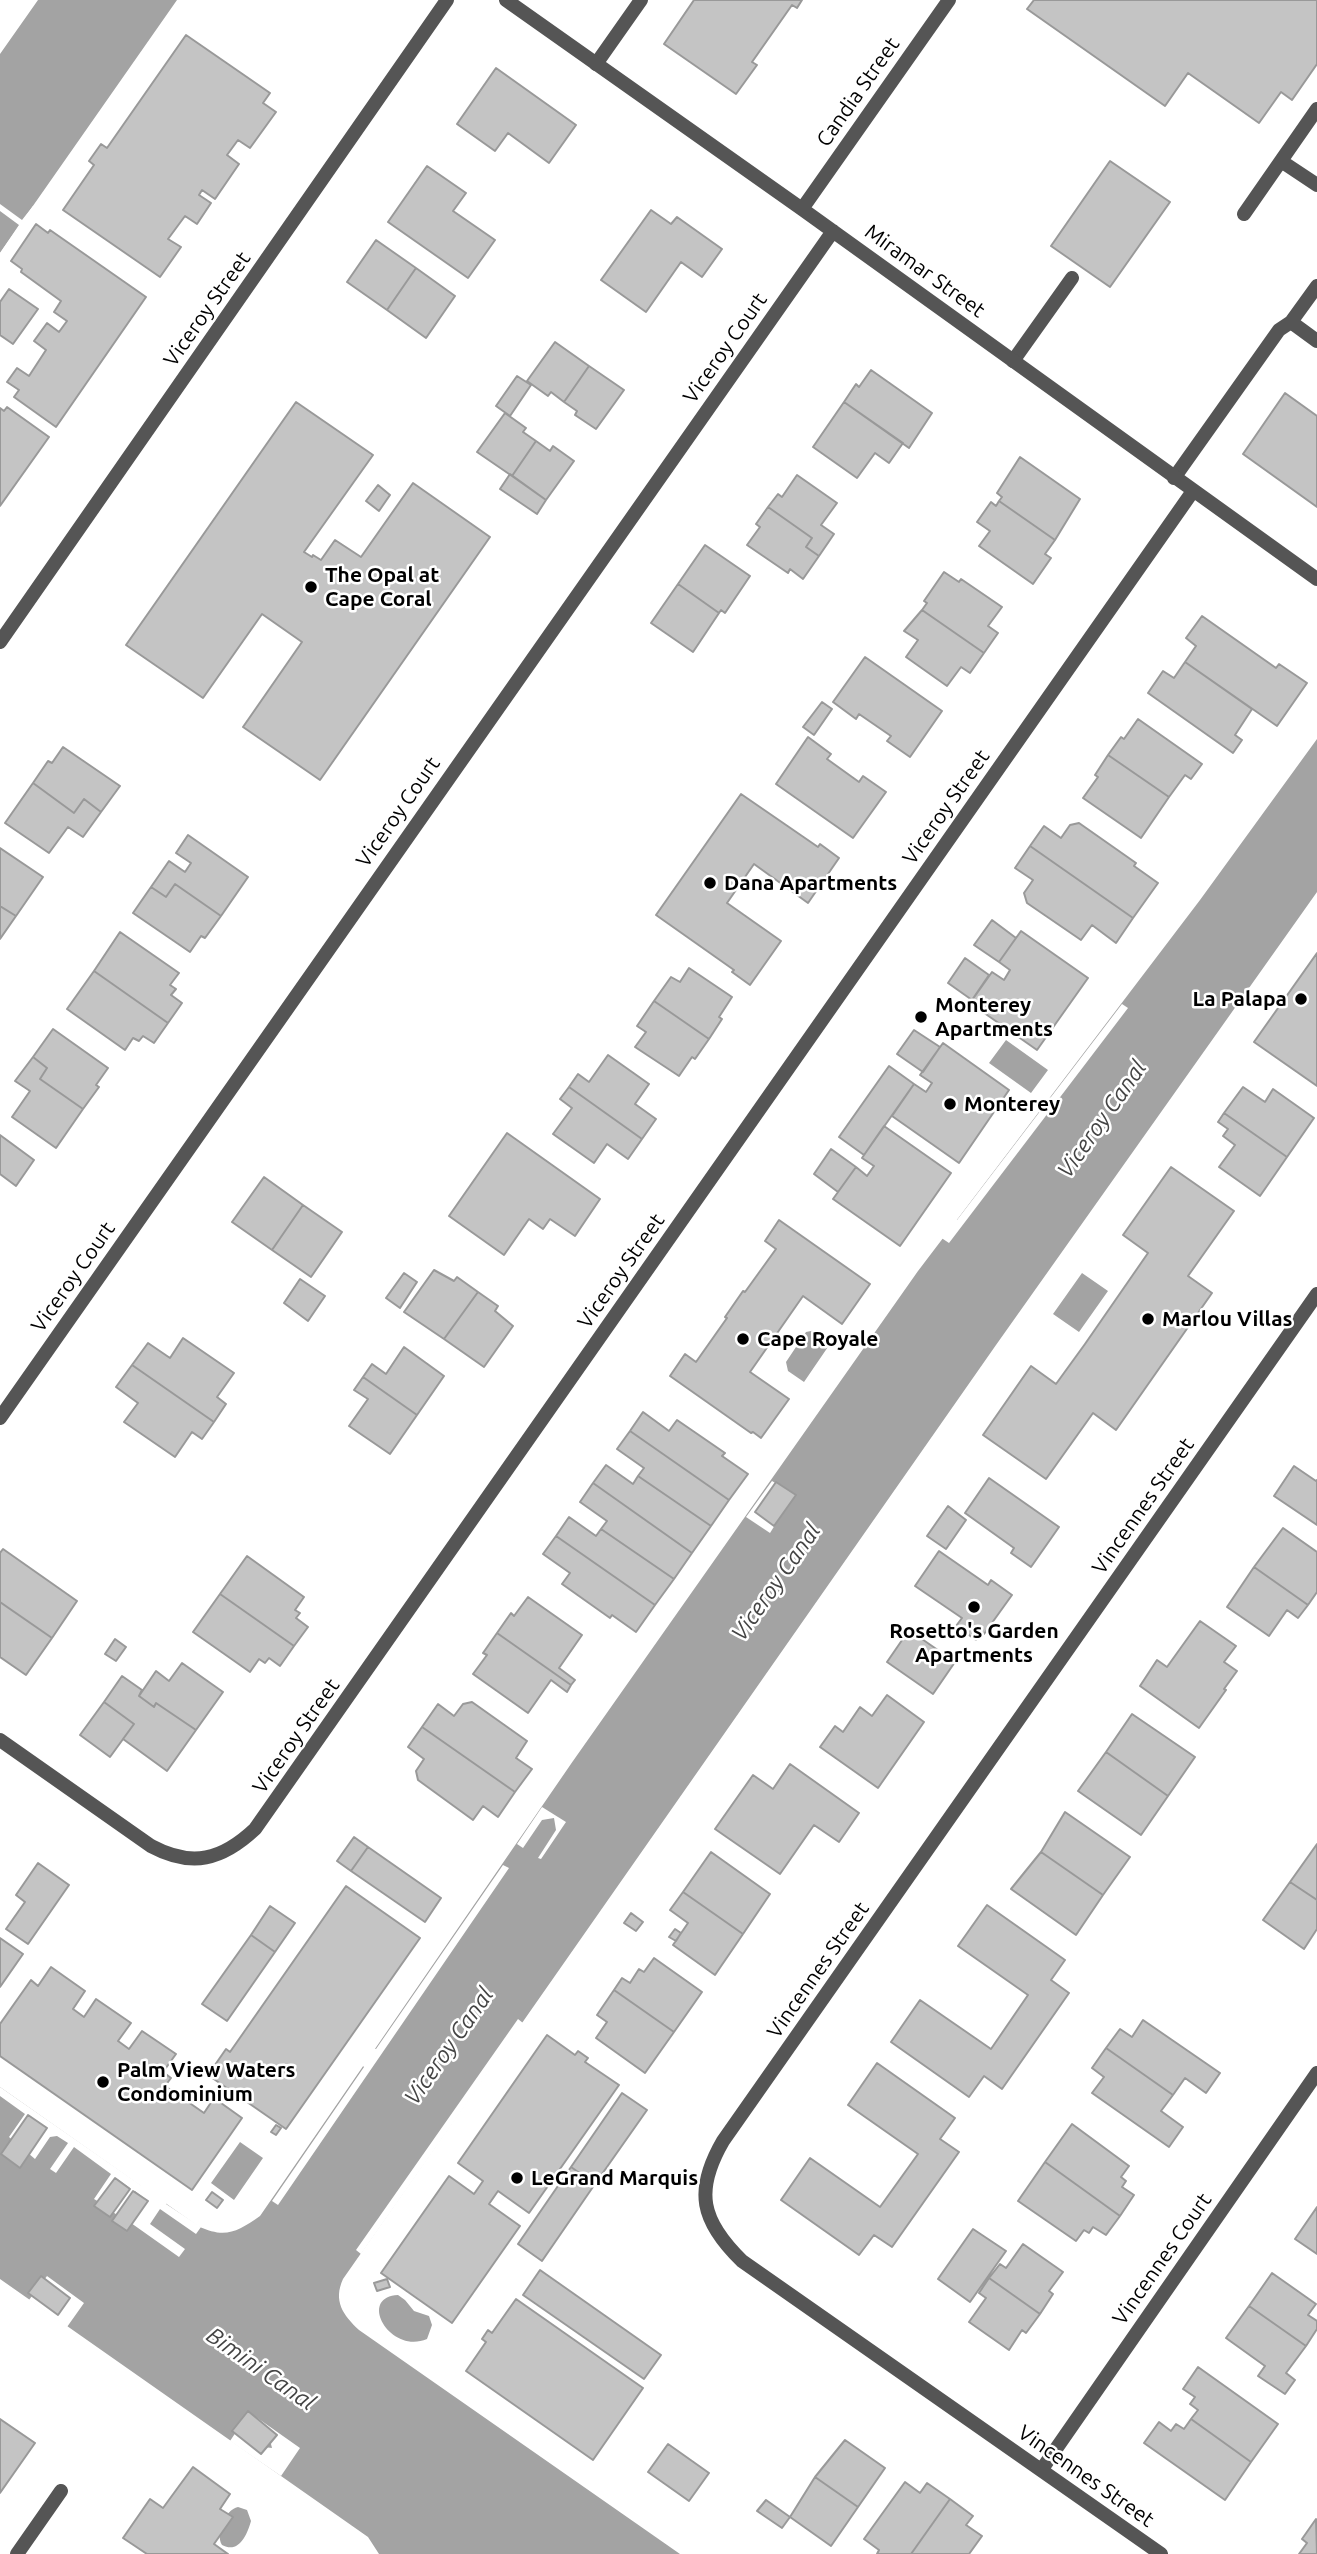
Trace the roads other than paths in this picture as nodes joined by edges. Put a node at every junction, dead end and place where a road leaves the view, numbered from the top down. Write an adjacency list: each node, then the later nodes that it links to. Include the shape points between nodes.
1 (447, 0): 20 (street, Viceroy Street)
2 (506, 0): 5 (street, Miramar Street)
3 (641, 0): 5 (street)
4 (950, 0): 9 (street, Candia Street)
5 (596, 64): 9 (street, Miramar Street)
6 (1317, 109): 7 (street)
7 (1281, 161): 8 (street); 10 (street)
8 (1317, 185)
9 (802, 209): 11 (street, Miramar Street)
10 (1244, 215)
11 (833, 231): 16 (street, Miramar Street); 22 (street, Viceroy Court)
12 (1072, 278): 16 (street)
13 (1317, 286): 14 (street)
14 (1291, 322): 15 (street); 17 (street, via 1279,330)
15 (1317, 341)
16 (1013, 361): 17 (street, Miramar Street)
17 (1174, 478): 18 (street, Miramar Street)
18 (1193, 491): 19 (street, Miramar Street); 23 (street, Viceroy Street, via 255,1829 204,1859 178,1858 151,1846)
19 (1317, 579)
20 (0, 642)
21 (1317, 1294): 25 (street, Vincennes Street, via 723,2141 708,2172 705,2196 713,2224 742,2261)
22 (0, 1418)
23 (0, 1740)
24 (1317, 2073): 25 (street, Vincennes Court)
25 (1042, 2469): 28 (street, Vincennes Street)
26 (61, 2491): 27 (street)
27 (17, 2554)
28 (1161, 2554)

